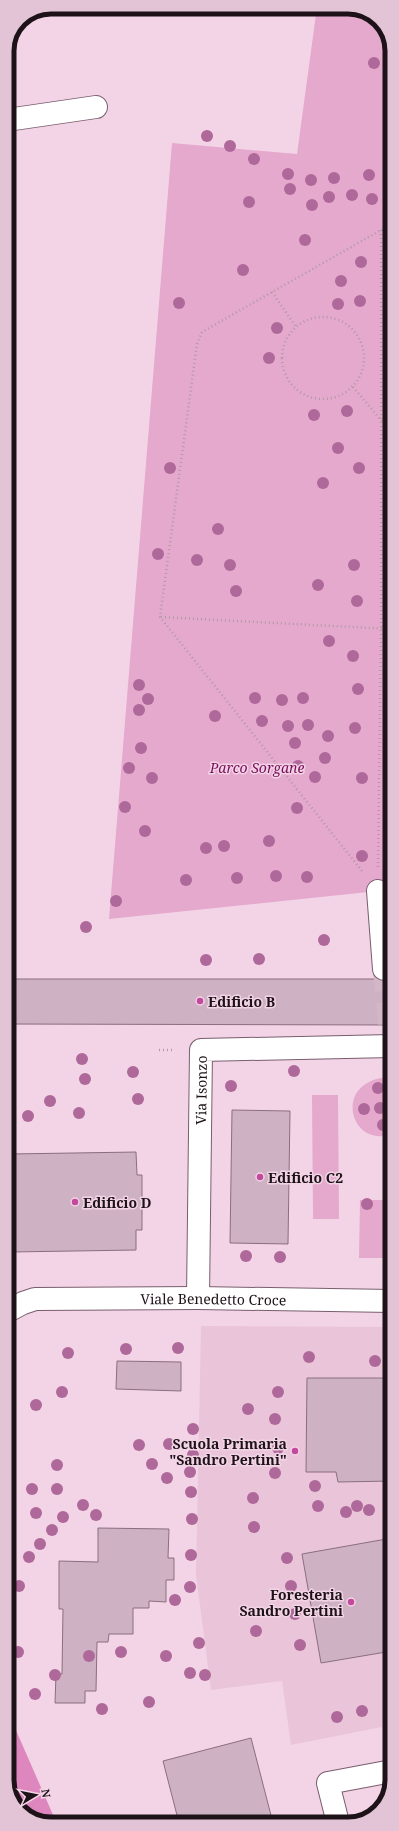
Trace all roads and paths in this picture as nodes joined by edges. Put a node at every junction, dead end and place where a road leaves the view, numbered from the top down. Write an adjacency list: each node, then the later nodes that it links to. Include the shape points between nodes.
1 (96, 107): 2 (street)
2 (14, 119)
3 (381, 230): 4 (path); 5 (path); 8 (path)
4 (385, 230)
5 (272, 292): 6 (path); 10 (path, via 202,332 197,344)
6 (296, 327): 7 (path, via 312,318 327,317 342,321 354,331 363,348 363,368 360,379); 7 (path, via 285,342 282,363 292,386 310,398 322,400 342,396)
7 (353, 387): 8 (path)
8 (380, 419): 9 (path); 11 (path)
9 (385, 425)
10 (160, 617): 11 (path); 13 (path)
11 (381, 629): 12 (path); 13 (path)
12 (385, 629)
13 (378, 891): 14 (street)
14 (384, 969)
15 (385, 1044): 16 (street, Via Isonzo, via 201,1050)
16 (198, 1298): 17 (street, Viale Benedetto Croce); 18 (street, Viale Benedetto Croce, via 35,1299)
17 (385, 1301)
18 (14, 1308)
19 (385, 1772): 20 (street, via 328,1783)
20 (336, 1817)

